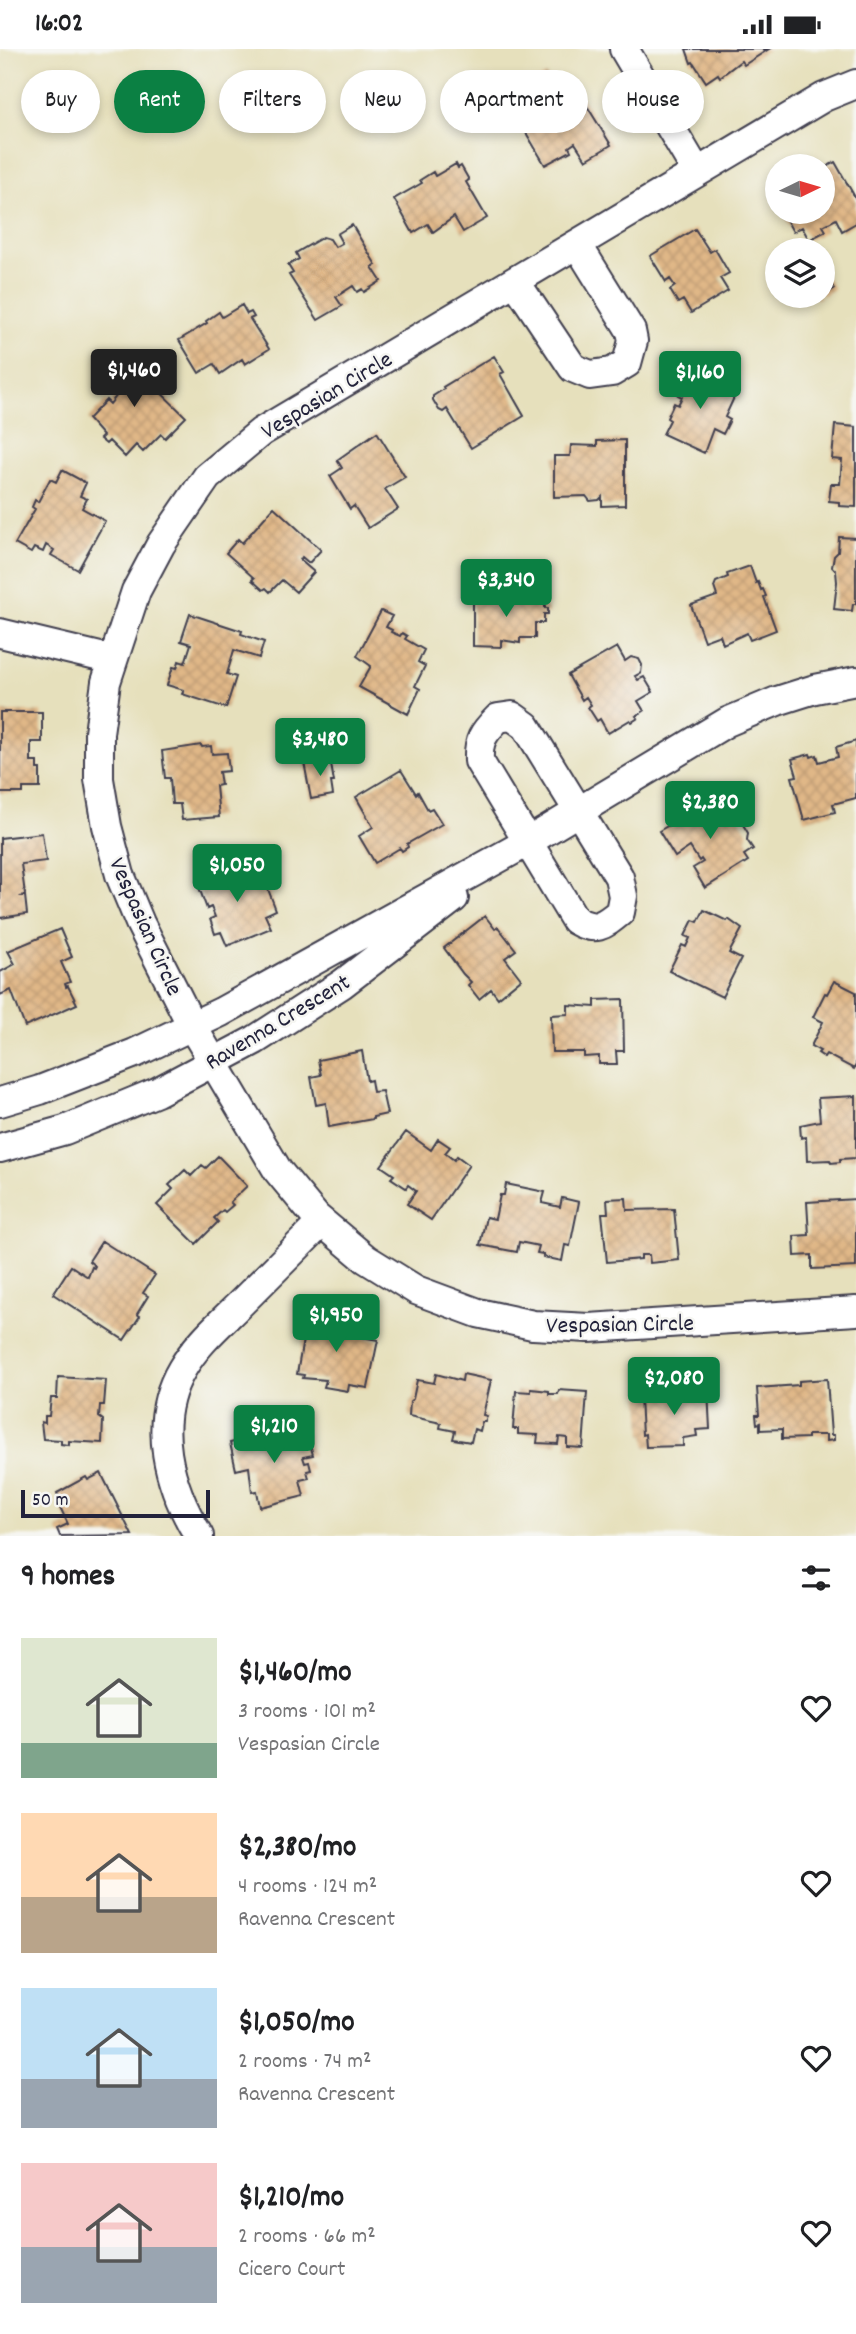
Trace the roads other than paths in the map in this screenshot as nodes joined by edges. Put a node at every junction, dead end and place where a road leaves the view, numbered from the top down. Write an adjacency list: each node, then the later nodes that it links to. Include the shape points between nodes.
1 (624, 49): 3 (street)
2 (856, 84): 3 (street, Vespasian Circle, via 824,97)
3 (697, 172): 4 (street, Vespasian Circle)
4 (577, 244): 5 (street, Vespasian Circle); 5 (street, via 631,331 627,363 612,372 590,375 573,368)
5 (515, 281): 7 (street, Vespasian Circle, via 261,432 207,477 136,590)
6 (0, 633): 7 (street)
7 (113, 660): 11 (street, Vespasian Circle, via 99,733 99,779 107,826 140,923)
8 (856, 681): 9 (street, Ravenna Crescent, via 777,701 727,722)
9 (579, 811): 10 (street, Ravenna Crescent); 10 (street, via 619,877 620,912 604,925 586,927 575,921); 10 (street, via 526,726 512,716 498,718 478,743 479,761)
10 (526, 843): 11 (street, Ravenna Crescent); 12 (street, Ravenna Crescent, via 342,984)
11 (192, 1026): 12 (street, Vespasian Circle); 13 (street, Ravenna Crescent, via 88,1072)
12 (214, 1062): 14 (street, Ravenna Crescent, via 157,1092 65,1130); 15 (street, Vespasian Circle, via 278,1171)
13 (0, 1102)
14 (0, 1148)
15 (322, 1222): 16 (street, Vespasian Circle, via 366,1259 416,1290 478,1313 533,1325 589,1328); 17 (street, via 200,1344 181,1370 170,1399 165,1433 169,1468 185,1513)
16 (856, 1311)
17 (199, 1536)

